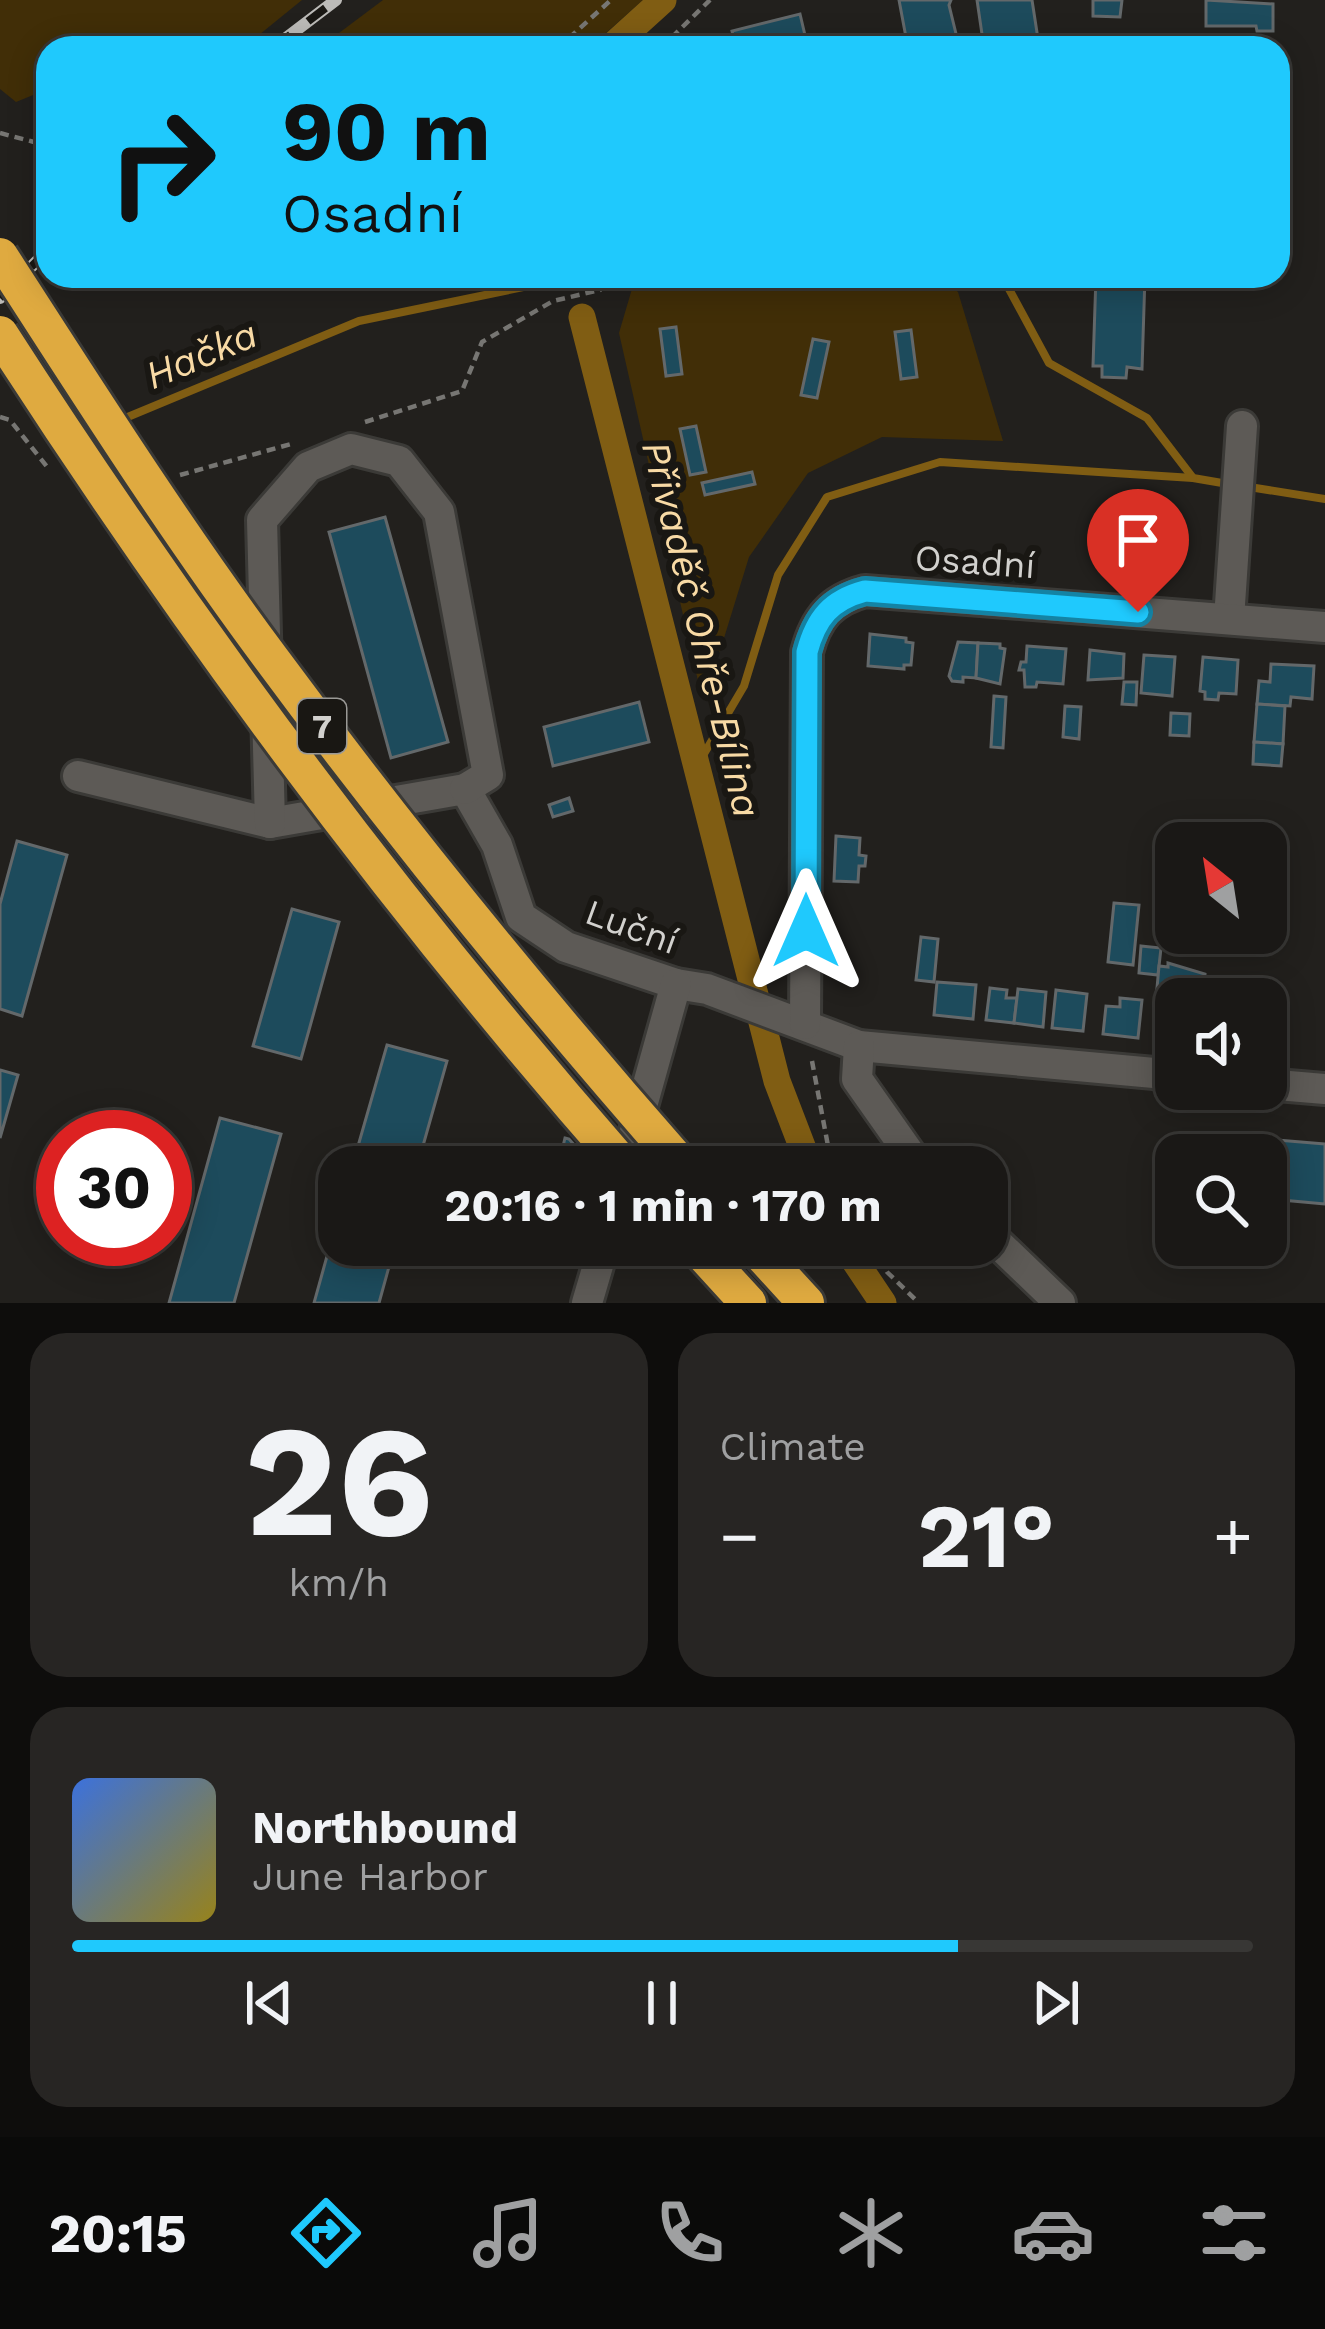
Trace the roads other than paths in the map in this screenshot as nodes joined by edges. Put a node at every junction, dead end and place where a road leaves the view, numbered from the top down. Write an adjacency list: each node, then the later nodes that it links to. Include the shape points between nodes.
1 (0, 256): 17 (highway, 7, bridge, via 267,654 551,1017)
2 (0, 334): 15 (highway, 7, bridge, via 234,678)
3 (1242, 426): 4 (street)
4 (1229, 620): 5 (street, Osadní); 10 (street, Osadní, via 865,591 832,604 807,652)
5 (1325, 627)
6 (78, 776): 8 (street)
7 (465, 788): 8 (street); 8 (street, via 488,775 439,512 399,461 351,449 308,467 262,520); 9 (street, Luční, via 497,845 521,916 566,947)
8 (270, 824)
9 (676, 984): 10 (street, Luční); 16 (street)
10 (805, 1024): 11 (street, Luční)
11 (859, 1046): 12 (street, Luční); 18 (street, via 857,1079)
12 (1155, 1074)
13 (1287, 1086): 14 (street)
14 (1325, 1089)
15 (607, 1146)
16 (631, 1146)
17 (665, 1146)
18 (904, 1146)
19 (1008, 1253): 26 (street)
20 (598, 1266): 23 (street)
21 (714, 1266): 24 (highway)
22 (772, 1266): 25 (highway)
23 (587, 1303)
24 (748, 1303)
25 (806, 1303)
26 (1060, 1303)

